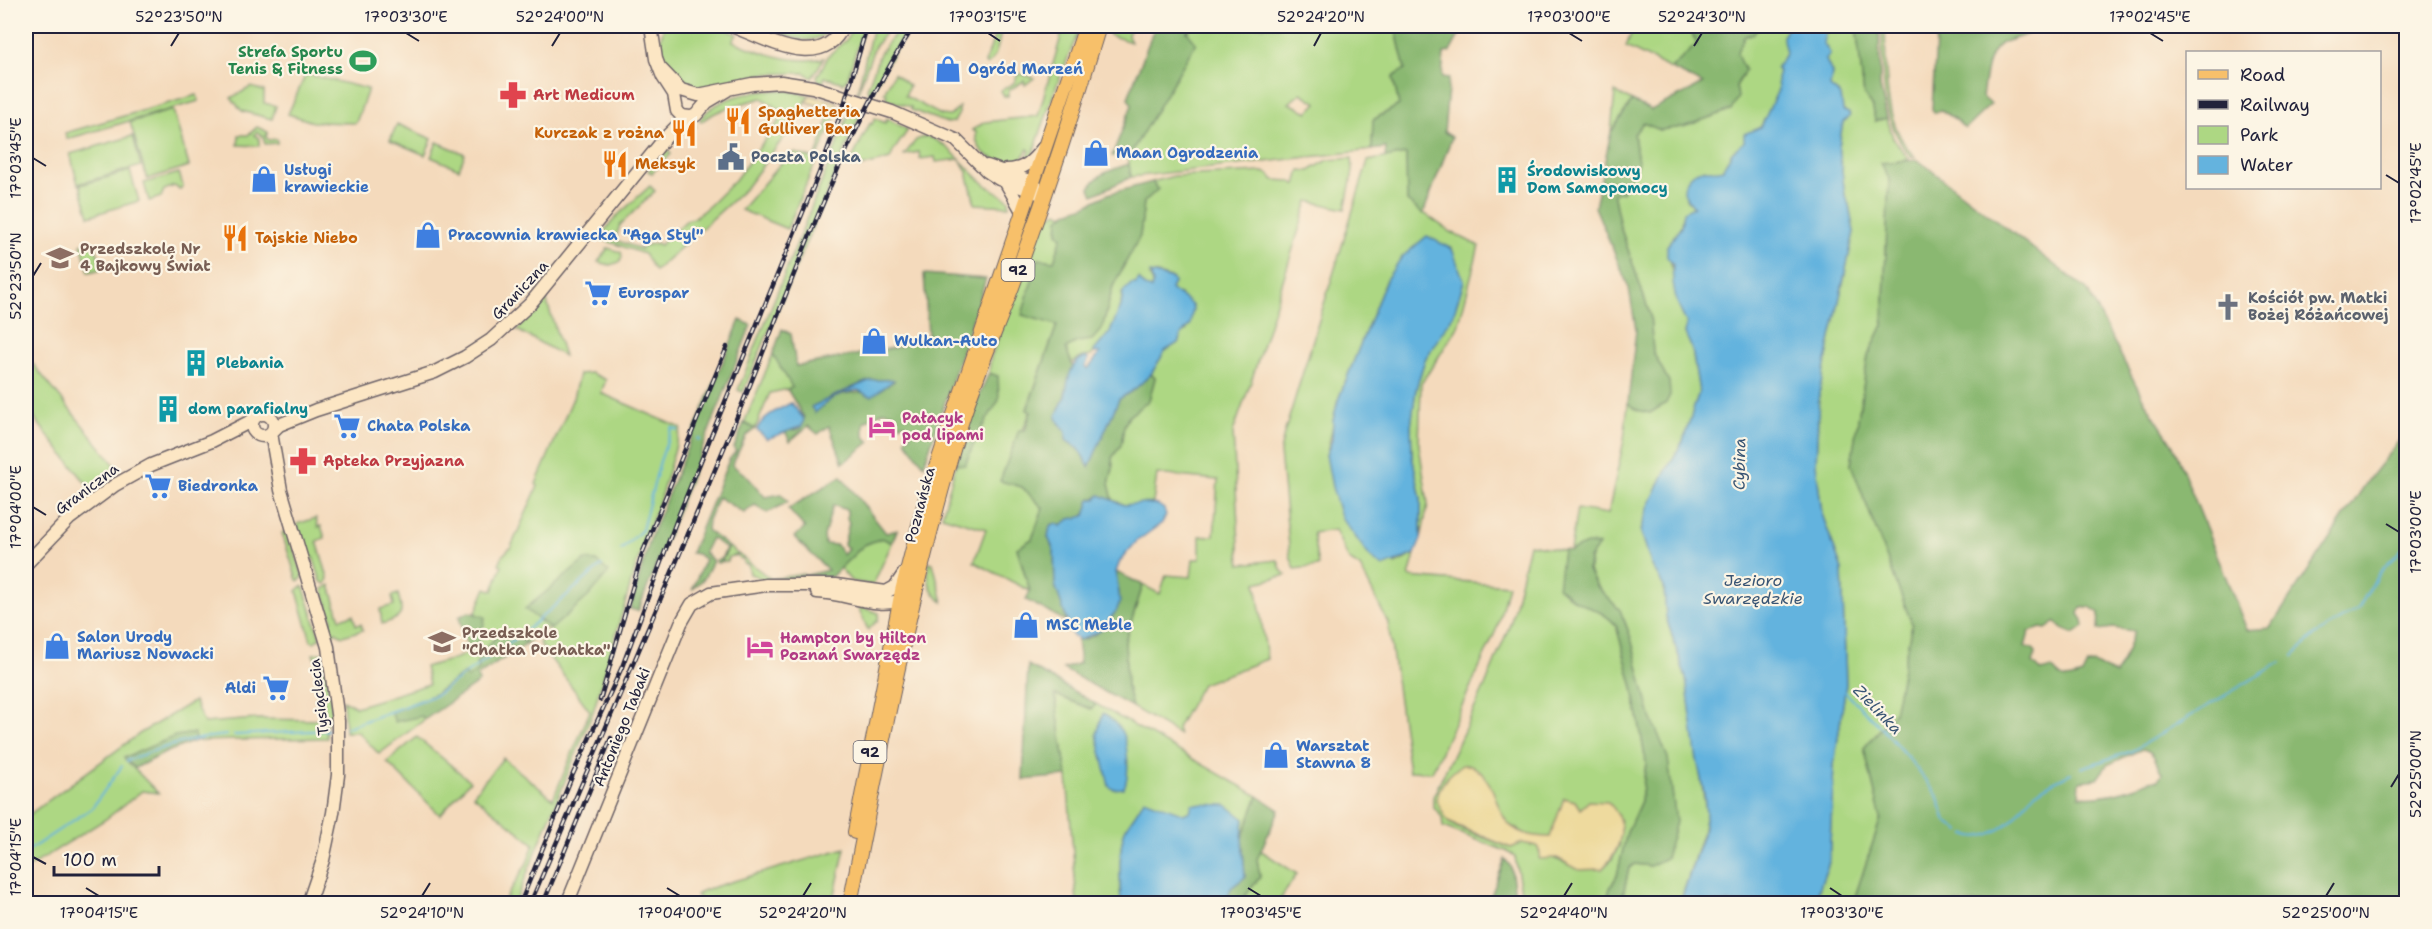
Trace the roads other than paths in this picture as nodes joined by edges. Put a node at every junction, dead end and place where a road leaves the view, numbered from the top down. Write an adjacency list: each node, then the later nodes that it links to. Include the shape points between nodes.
1 (651, 26): 7 (street)
2 (660, 26): 7 (street)
3 (732, 26): 4 (street, via 809,51 829,44)
4 (843, 26)
5 (1086, 26): 14 (main road, Poznańska / 92)
6 (1099, 26): 19 (main road, Poznańska / 92)
7 (652, 43): 8 (street)
8 (659, 67): 10 (street, via 678,88); 11 (street)
9 (727, 90): 10 (street); 12 (street, Graniczna); 15 (street, via 781,82 824,91 940,132 960,143)
10 (691, 93): 11 (street, via 679,96); 12 (street, via 700,101)
11 (676, 106): 12 (street, via 680,115); 13 (street, Graniczna)
12 (695, 114): 13 (street, Graniczna)
13 (665, 138): 21 (street, Graniczna, via 530,304 497,336 435,372)
14 (1044, 148): 16 (street, via 1018,170); 18 (main road, Poznańska / 92)
15 (980, 164): 16 (street); 17 (street)
16 (999, 169): 18 (street)
17 (1005, 181): 18 (street); 20 (street)
18 (1030, 186): 19 (street); 20 (main road, Poznańska / 92)
19 (1044, 195): 28 (main road, Poznańska / 92, via 962,418)
20 (1022, 211): 27 (main road, Poznańska / 92, via 927,494)
21 (315, 410): 22 (street, Graniczna); 24 (street, Graniczna)
22 (268, 415): 23 (street, via 260,414); 24 (street, via 274,422)
23 (253, 420): 24 (street, via 252,426); 25 (street, Graniczna)
24 (265, 433): 25 (street, Graniczna); 32 (street, Tysiąclecia, via 327,646 338,721 333,816)
25 (212, 441): 26 (street, Graniczna, via 141,469 115,485 69,519)
26 (26, 564)
27 (907, 569): 29 (street); 30 (main road, Poznańska / 92)
28 (914, 595): 30 (street, Antoniego Tabaki); 35 (main road, Poznańska / 92)
29 (884, 598): 30 (street, Antoniego Tabaki); 31 (street); 33 (street, Antoniego Tabaki, via 732,590 702,596 692,604)
30 (900, 601): 31 (main road, Poznańska / 92)
31 (895, 622): 34 (main road, Poznańska / 92)
32 (308, 903)
33 (567, 903)
34 (841, 903)
35 (850, 903)

